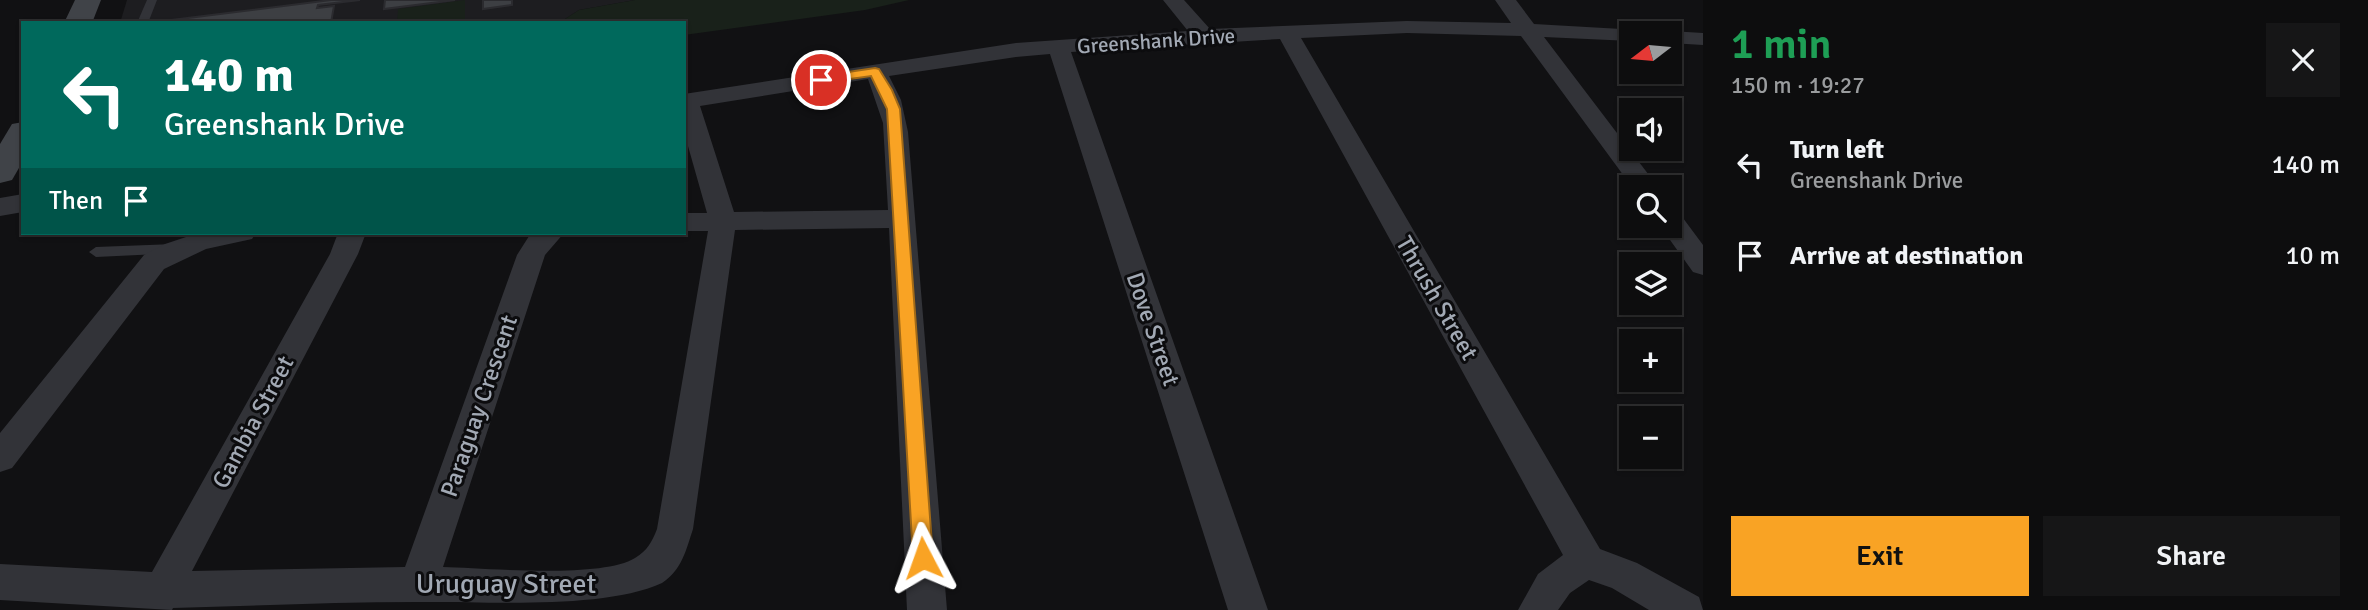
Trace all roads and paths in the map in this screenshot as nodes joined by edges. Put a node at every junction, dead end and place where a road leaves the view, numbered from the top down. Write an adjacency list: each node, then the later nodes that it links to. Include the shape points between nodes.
1 (89, 0): 5 (street)
2 (153, 0): 6 (lane)
3 (1173, 0): 10 (street)
4 (1505, 0): 7 (street)
5 (79, 21)
6 (143, 21)
7 (1527, 29): 8 (street, Greenshank Drive, via 1406,27); 9 (street, Greenshank Drive); 16 (street)
8 (1287, 33): 10 (street, Greenshank Drive); 30 (street, Thrush Street)
9 (1619, 34)
10 (1204, 36): 13 (street, Greenshank Drive)
11 (1682, 38): 12 (street)
12 (1703, 39)
13 (1059, 49): 14 (street, Greenshank Drive, via 1016,50); 35 (street, Dove Street)
14 (875, 71): 15 (street, Greenshank Drive); 19 (street, via 893,109)
15 (686, 100): 21 (street)
16 (1636, 175)
17 (21, 203): 18 (street)
18 (0, 207)
19 (901, 219): 21 (street); 34 (street)
20 (686, 222): 21 (street)
21 (723, 222): 32 (street, Uruguay Street, via 675,529 665,557 648,571 619,583 585,588)
22 (229, 235): 26 (street)
23 (351, 235): 33 (street, Gambia Street)
24 (547, 235): 32 (street, Paraguay Crescent, via 531,255)
25 (1682, 236): 28 (street)
26 (175, 248): 27 (lane); 29 (street, via 154,262)
27 (96, 252)
28 (1703, 265)
29 (0, 458)
30 (1587, 562): 36 (street, via 1564,572); 37 (street, via 1624,575)
31 (0, 582): 33 (street, Uruguay Street)
32 (418, 584): 33 (street, Uruguay Street)
33 (157, 600)
34 (927, 610)
35 (1248, 610)
36 (1538, 610)
37 (1685, 610)

